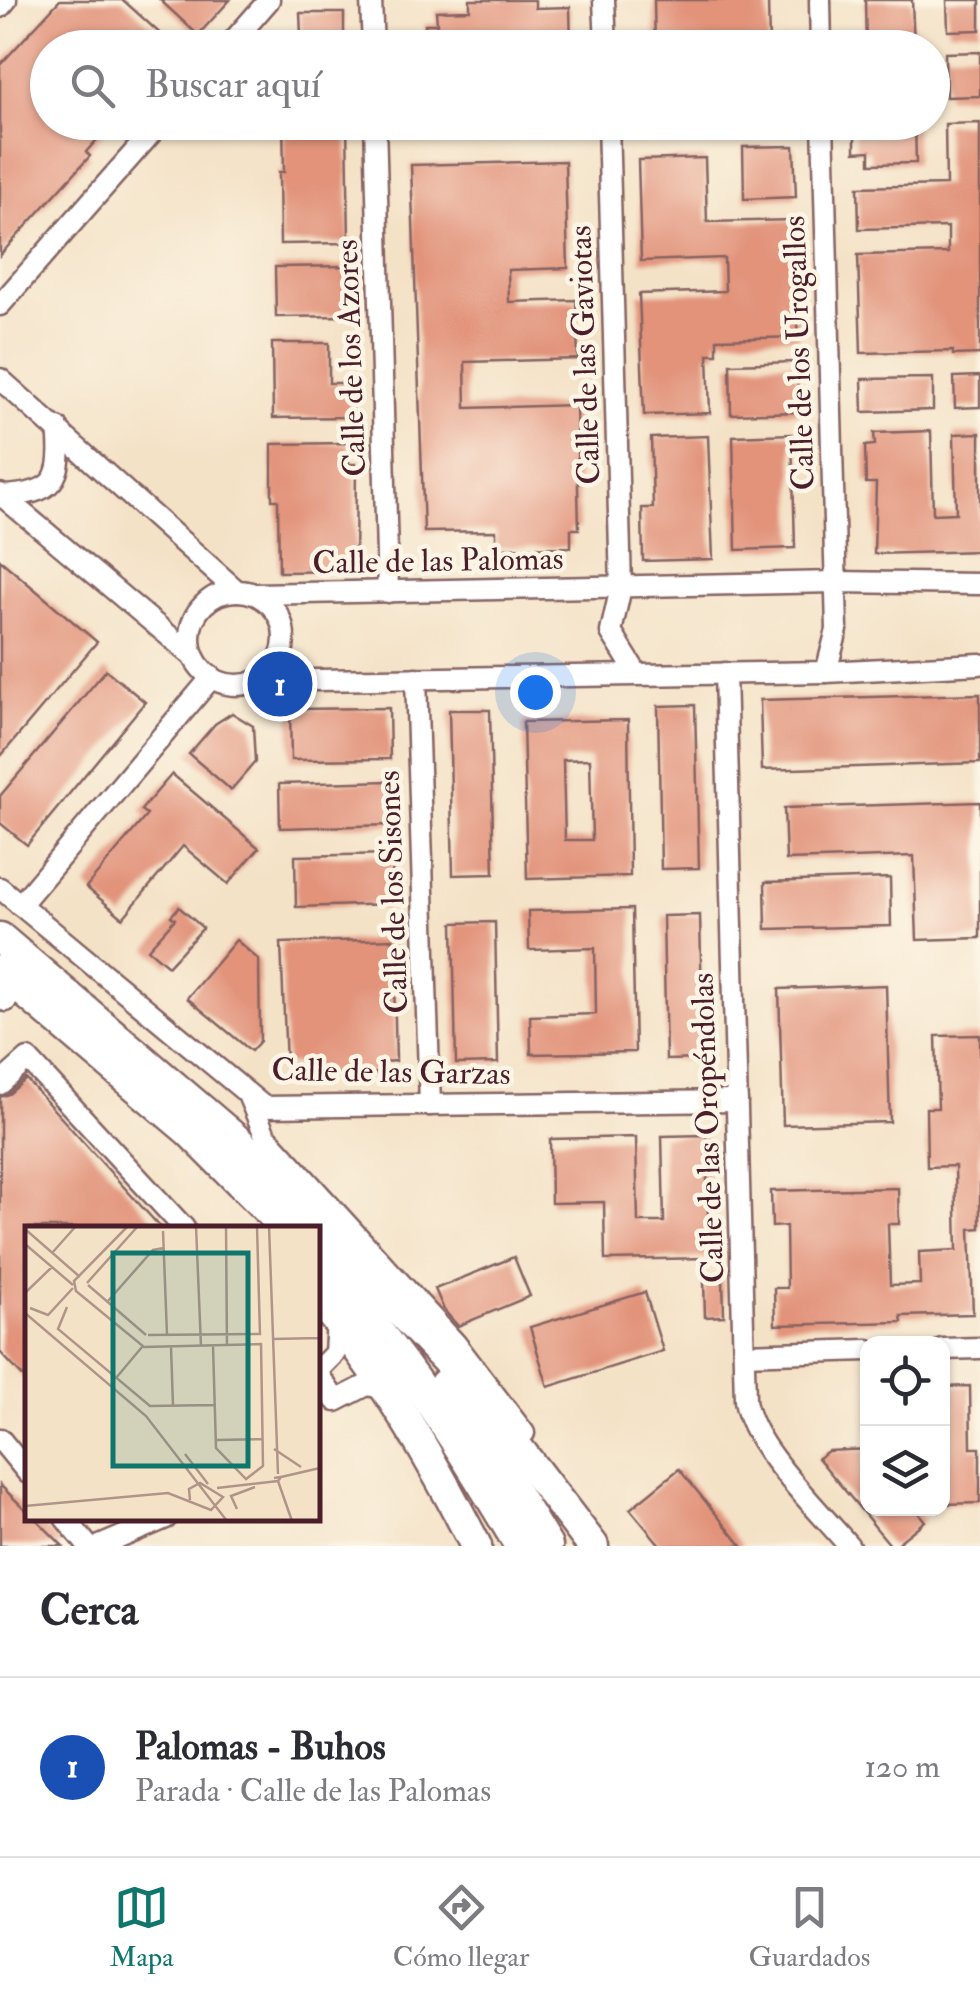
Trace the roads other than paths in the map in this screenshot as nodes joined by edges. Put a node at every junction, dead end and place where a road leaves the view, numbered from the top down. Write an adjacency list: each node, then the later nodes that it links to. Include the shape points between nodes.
1 (6, 0): 6 (street)
2 (269, 0): 7 (street)
3 (372, 0): 8 (street)
4 (604, 0): 9 (street)
5 (820, 0): 10 (street)
6 (0, 7)
7 (243, 30)
8 (373, 30)
9 (605, 30)
10 (821, 30)
11 (145, 140): 15 (street)
12 (375, 140): 23 (street, Calle de los Azores)
13 (609, 140): 21 (street, Calle de las Gaviotas)
14 (823, 140): 19 (street, Calle de los Urogallos)
15 (0, 305)
16 (0, 379): 17 (street)
17 (58, 428): 18 (street, via 61,456 54,481 34,495); 22 (street)
18 (1, 495): 24 (street)
19 (835, 582): 20 (street, Calle de las Palomas); 21 (street, Calle de las Palomas); 26 (street, via 837,630)
20 (980, 584)
21 (621, 587): 23 (street, Calle de las Palomas); 28 (street, via 612,632)
22 (246, 592): 23 (street, Calle de las Palomas); 24 (street, via 208,600 198,612 190,641); 31 (street, via 268,603 284,630 284,646)
23 (388, 592)
24 (194, 656): 29 (street)
25 (980, 664): 26 (street)
26 (826, 672): 27 (street)
27 (725, 673): 28 (street); 38 (street, Calle de las Oropéndolas)
28 (638, 674): 30 (street)
29 (212, 678): 31 (street); 33 (street)
30 (416, 678): 31 (street); 39 (street, Calle de los Sisones)
31 (255, 681)
32 (0, 888): 33 (street, Calle de las Garzas)
33 (20, 905): 37 (street, Calle de las Garzas)
34 (0, 938): 43 (highway, via 239,1142)
35 (1, 991): 41 (highway, via 205,1169); 42 (highway, via 189,1131)
36 (0, 1084): 40 (street, via 28,1059)
37 (247, 1092): 39 (street, Calle de las Garzas, via 264,1106); 61 (street, via 265,1135 499,1398 575,1504)
38 (737, 1101): 39 (street, Calle de las Garzas); 51 (street, Calle de las Oropéndolas)
39 (430, 1105)
40 (182, 1226)
41 (255, 1226)
42 (284, 1226)
43 (318, 1226)
44 (320, 1228): 46 (highway)
45 (320, 1264): 65 (highway, via 412,1375)
46 (358, 1268): 61 (highway, via 468,1382); 66 (highway, via 476,1428)
47 (328, 1310): 52 (street, via 335,1352); 54 (highway)
48 (950, 1348): 49 (street)
49 (980, 1348)
50 (860, 1350): 51 (street)
51 (744, 1354): 67 (street, Calle de las Oropéndolas, via 746,1414)
52 (320, 1370)
53 (320, 1375): 55 (street)
54 (386, 1389): 55 (street, via 367,1385); 64 (highway)
55 (336, 1401): 56 (street)
56 (320, 1413)
57 (0, 1440): 58 (street)
58 (25, 1469)
59 (67, 1521): 62 (street)
60 (159, 1521): 63 (street)
61 (590, 1541)
62 (88, 1546)
63 (100, 1546)
64 (476, 1546)
65 (520, 1546)
66 (547, 1546)
67 (849, 1546)

